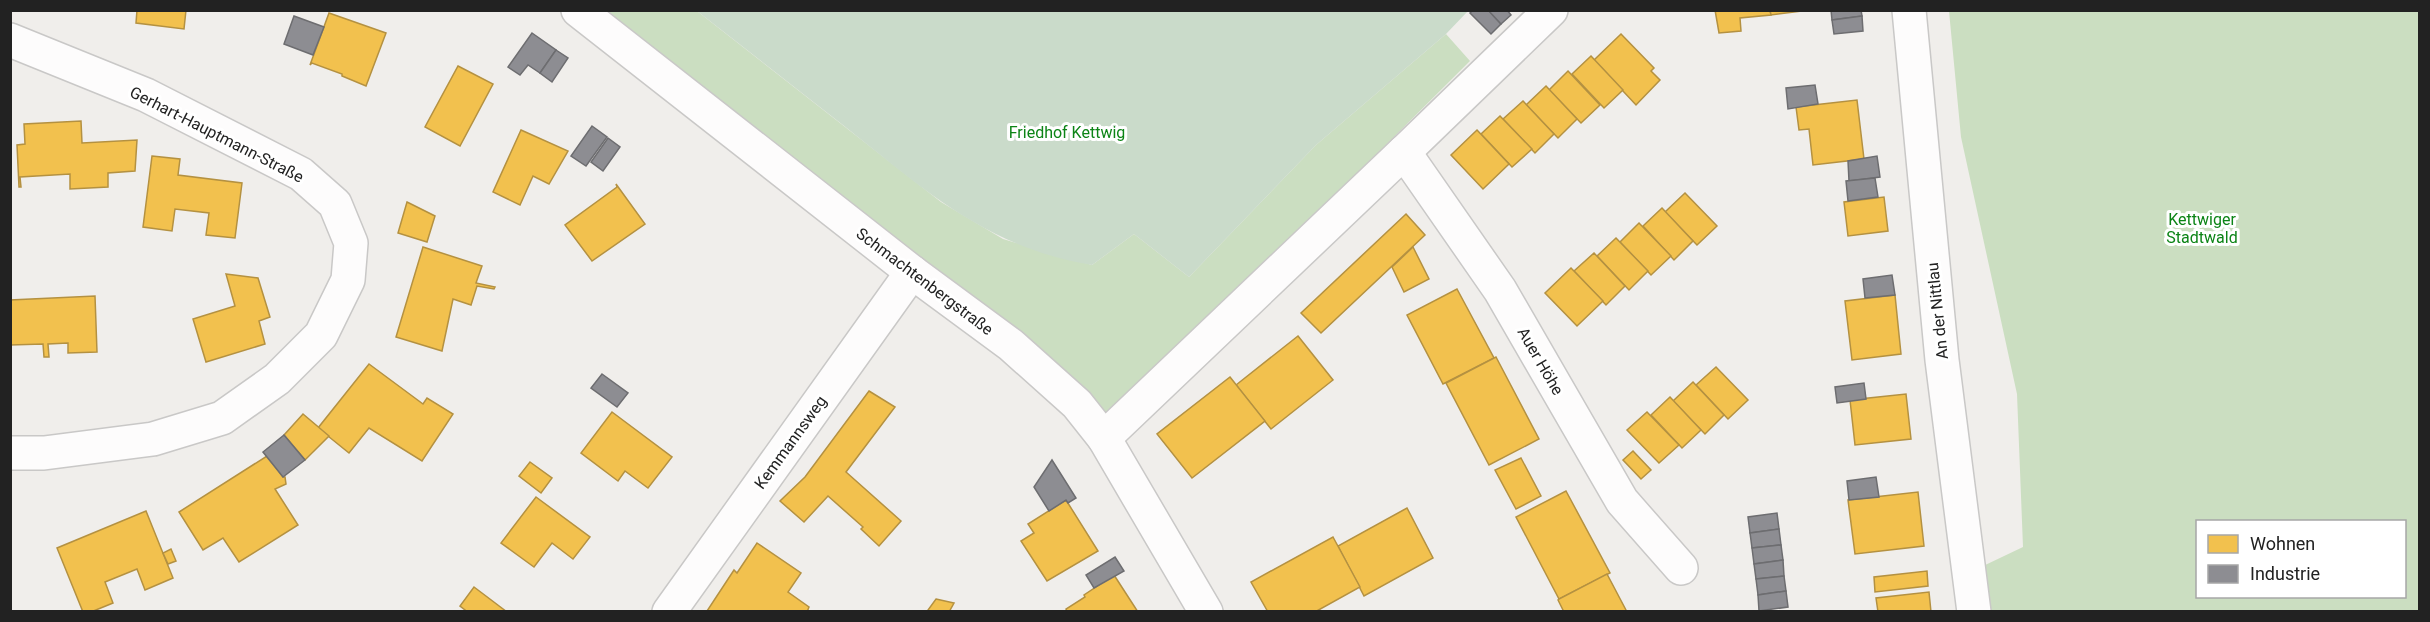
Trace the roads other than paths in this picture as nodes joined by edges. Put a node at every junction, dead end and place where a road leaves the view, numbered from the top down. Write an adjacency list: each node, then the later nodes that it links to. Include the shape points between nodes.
1 (578, 10): 6 (street, Schmachtenbergstraße)
2 (1551, 10): 5 (street)
3 (1909, 10): 12 (street, An der Nittlau, via 1942,360)
4 (10, 40): 8 (street, Gerhart-Hauptmann-Straße, via 146,95 300,174 335,204 351,243 348,279 321,335 277,379 222,418 153,439 44,453)
5 (1404, 152): 7 (street); 9 (street, Auer Höhe, via 1500,290 1622,501)
6 (912, 272): 7 (street, Schmachtenbergstraße, via 1011,345 1077,404); 10 (street, Kemmannsweg)
7 (1104, 438): 11 (street, Schmachtenbergstraße)
8 (10, 453)
9 (1680, 568)
10 (669, 612)
11 (1206, 612)
12 (1974, 612)

